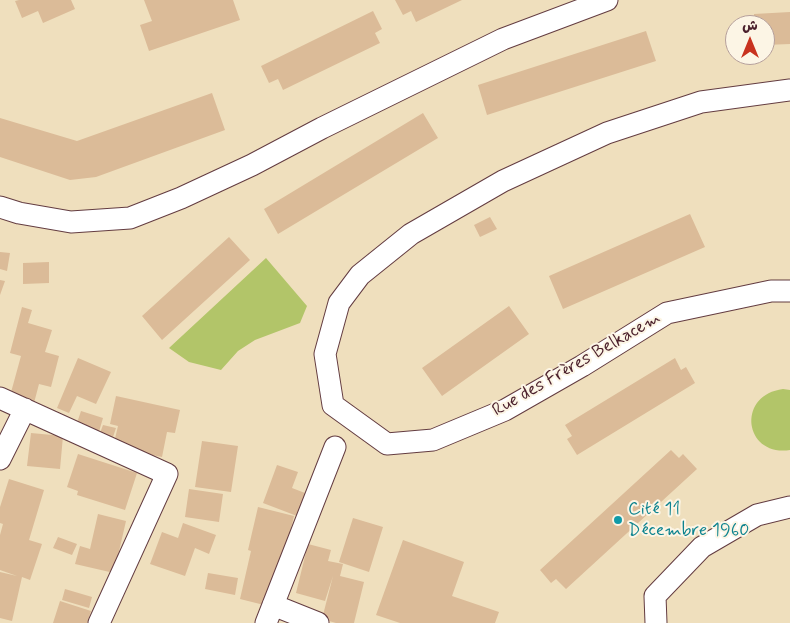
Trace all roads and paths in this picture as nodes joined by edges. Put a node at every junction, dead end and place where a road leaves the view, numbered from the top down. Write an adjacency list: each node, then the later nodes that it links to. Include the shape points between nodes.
1 (607, 0): 3 (street, via 503,39 252,165 130,218 71,222)
2 (790, 90): 4 (street, Rue des Frères Belkacem, via 701,102 607,133 503,181 411,234 360,275 339,303 325,354 333,405 387,444 433,440 505,410 667,313 771,290)
3 (0, 207)
4 (790, 290)
5 (0, 398): 6 (street)
6 (25, 409): 8 (street); 11 (street, via 167,474)
7 (334, 447): 10 (street)
8 (0, 459)
9 (790, 507): 13 (street, via 758,515 702,547 655,596)
10 (269, 614): 12 (street)
11 (99, 623)
12 (318, 623)
13 (656, 623)

